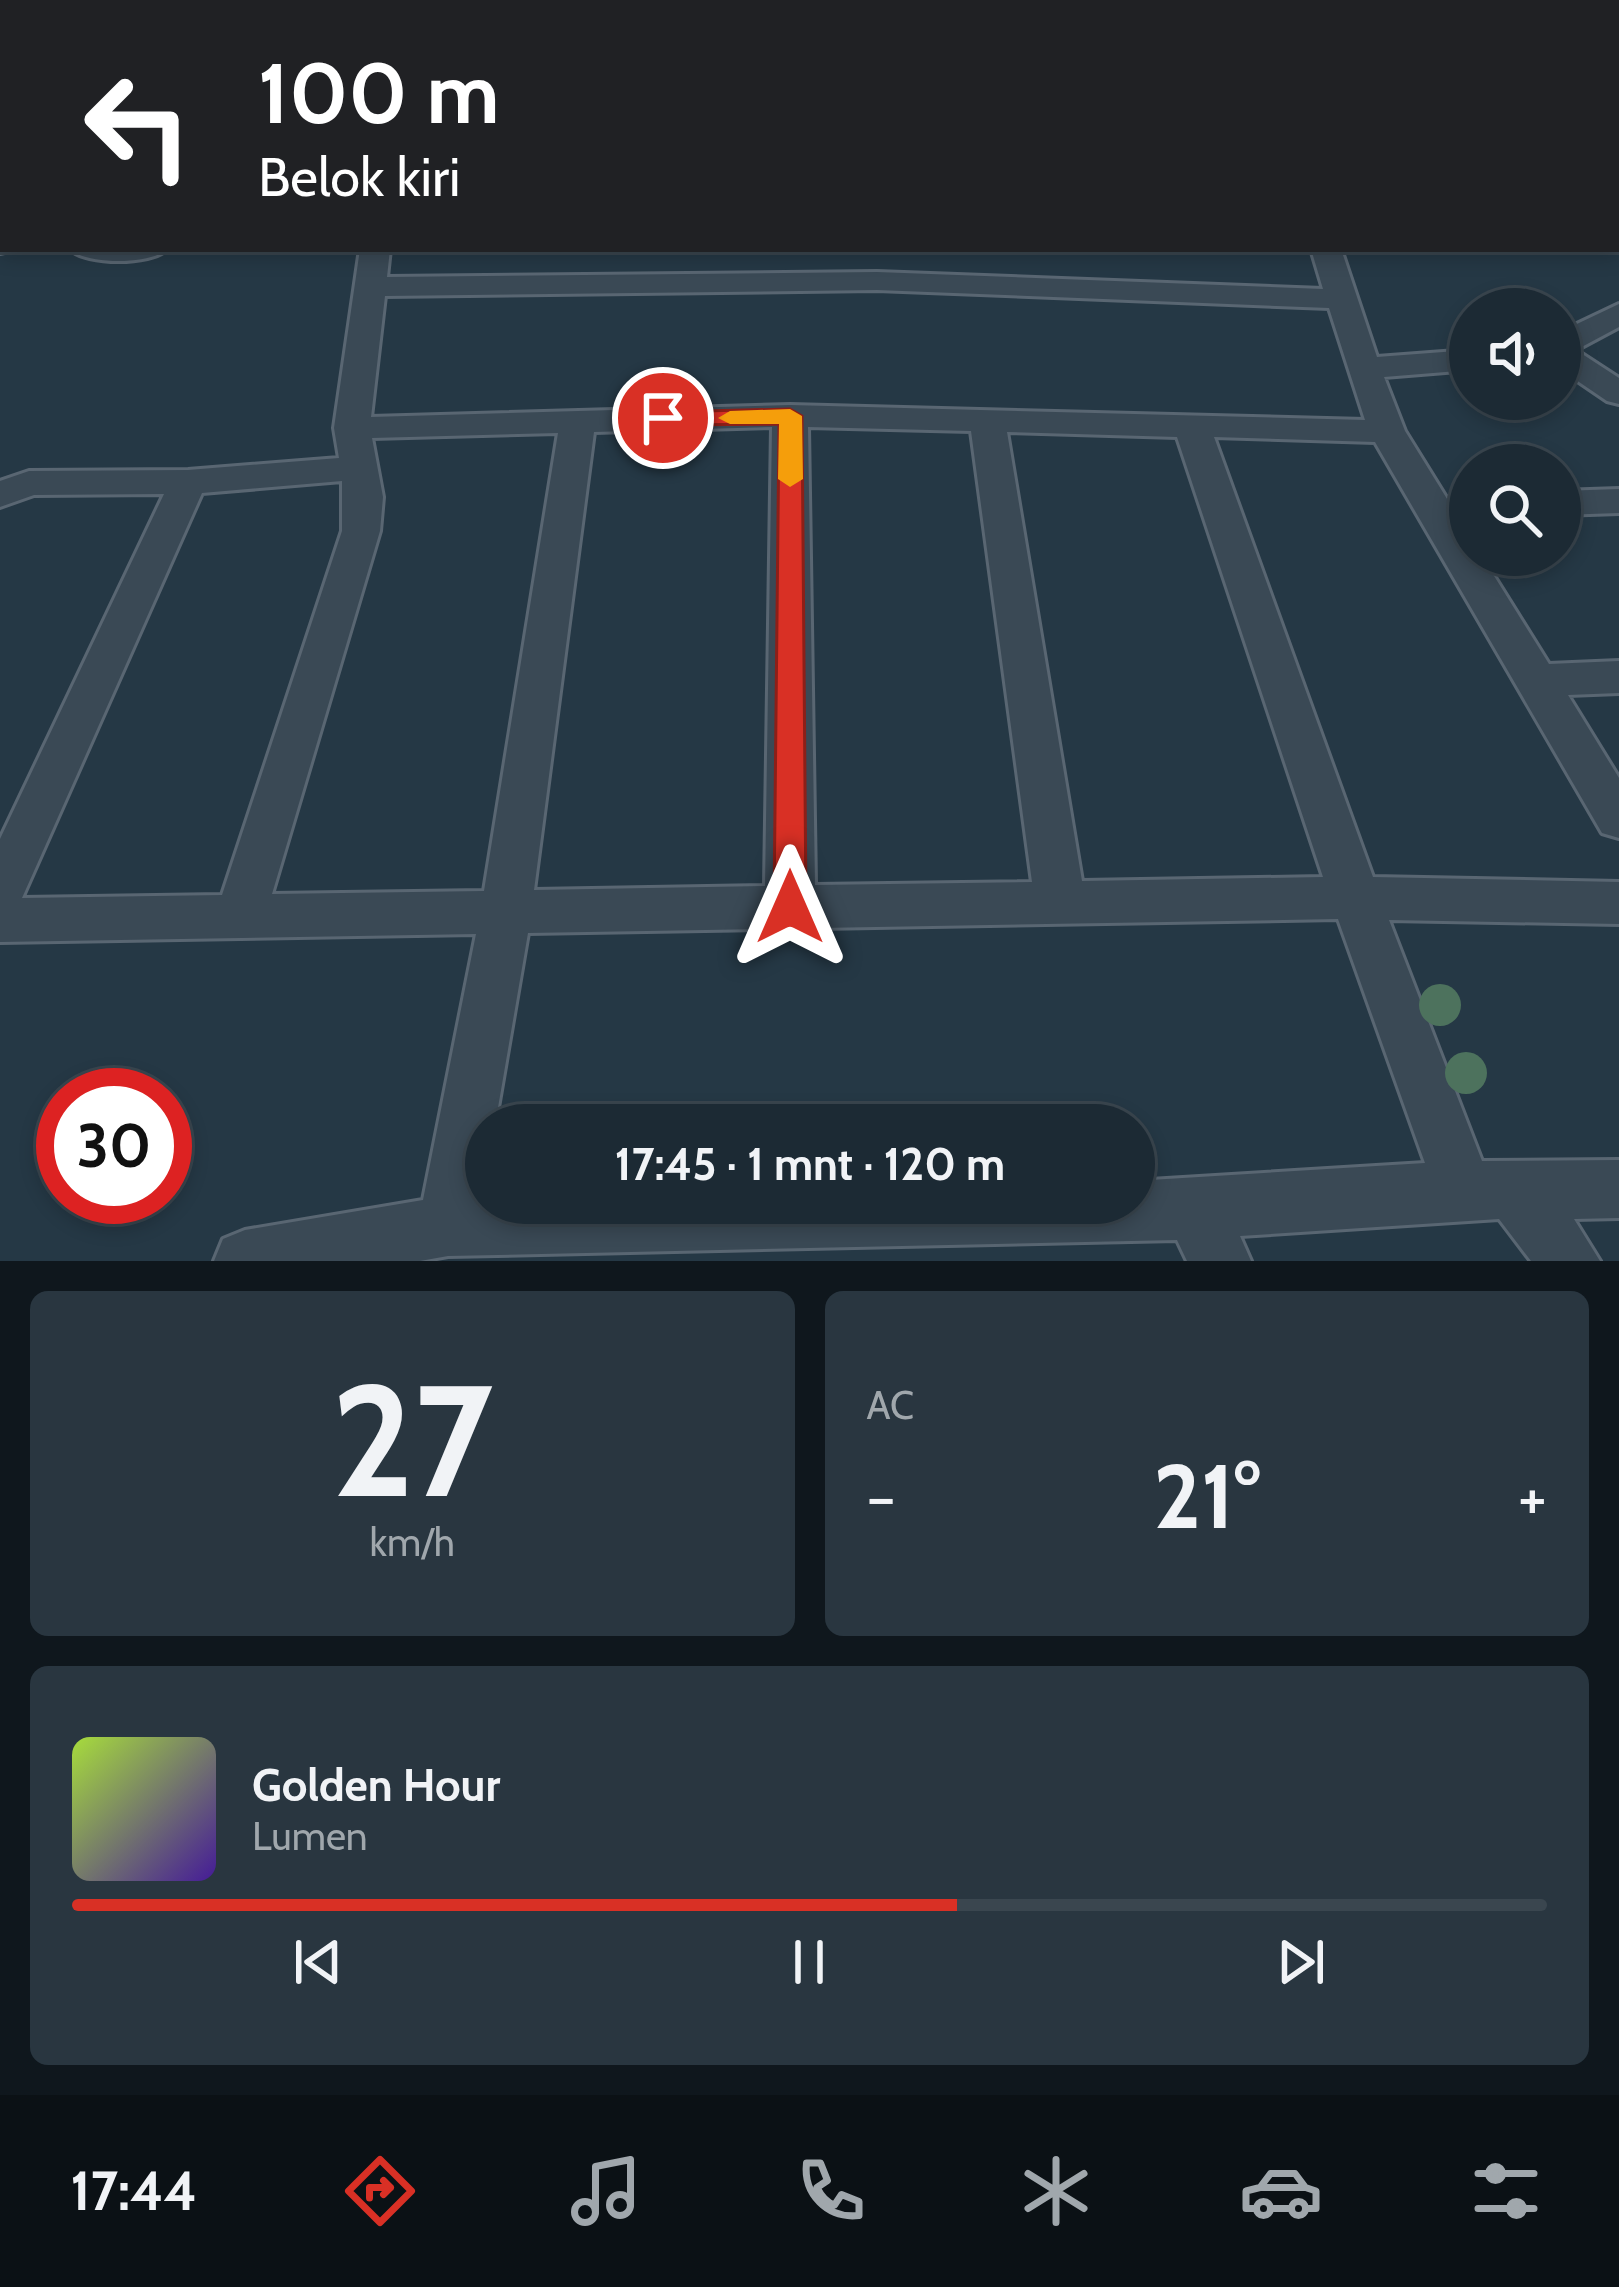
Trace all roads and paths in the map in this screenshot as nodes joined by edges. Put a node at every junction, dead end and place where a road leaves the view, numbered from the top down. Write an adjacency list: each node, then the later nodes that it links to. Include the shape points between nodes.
1 (375, 252): 3 (street)
2 (1327, 252): 4 (street)
3 (372, 287): 4 (street, via 878,281); 16 (street)
4 (1339, 299): 8 (street)
5 (1619, 314): 6 (street)
6 (1581, 334)
7 (1449, 362): 8 (street)
8 (1364, 368): 15 (street)
9 (1581, 368): 10 (street)
10 (1619, 394)
11 (790, 416): 12 (street); 13 (street); 30 (street)
12 (578, 420): 16 (street); 31 (street)
13 (987, 420): 14 (street); 28 (street)
14 (1191, 424): 15 (street); 27 (street)
15 (1388, 431): 20 (street)
16 (354, 448): 17 (street); 32 (street, via 361,531)
17 (188, 482): 18 (street, via 29,483); 26 (street)
18 (0, 495)
19 (1619, 501): 21 (street)
20 (1449, 502)
21 (1581, 502)
22 (1485, 576): 24 (street)
23 (1619, 677): 24 (street)
24 (1535, 681): 25 (street)
25 (1619, 819)
26 (0, 892)
27 (1355, 898): 28 (street); 29 (street); 35 (street)
28 (1060, 903): 30 (street)
29 (1619, 903)
30 (790, 907): 31 (street)
31 (506, 911): 32 (street); 36 (street)
32 (240, 916): 33 (street)
33 (0, 920)
34 (1619, 1189): 35 (street)
35 (1489, 1191): 37 (street); 39 (street)
36 (448, 1226): 37 (street); 38 (street)
37 (1207, 1235)
38 (245, 1261)
39 (1569, 1261)

